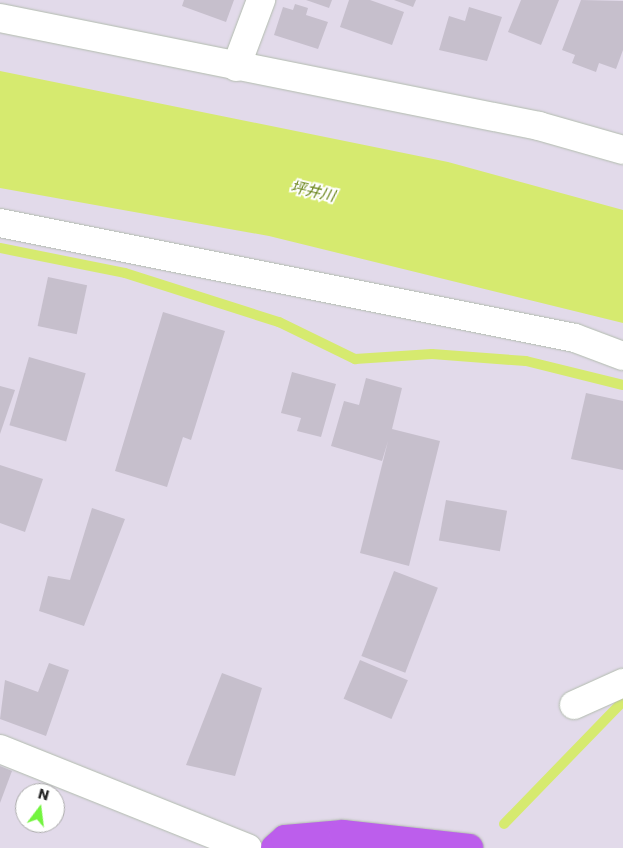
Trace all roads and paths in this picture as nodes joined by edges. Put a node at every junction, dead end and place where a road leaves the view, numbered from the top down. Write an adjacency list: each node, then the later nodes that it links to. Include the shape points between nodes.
1 (261, 0): 3 (street)
2 (0, 18): 3 (street)
3 (236, 67): 4 (street, via 540,126)
4 (623, 150)
5 (0, 223): 6 (street, via 575,338)
6 (623, 356)
7 (623, 683): 8 (street)
8 (574, 705)
9 (0, 749): 11 (street)
10 (432, 845): 12 (main road, via 343,834 285,839); 13 (main road)
11 (248, 848)
12 (275, 848)
13 (469, 848)

